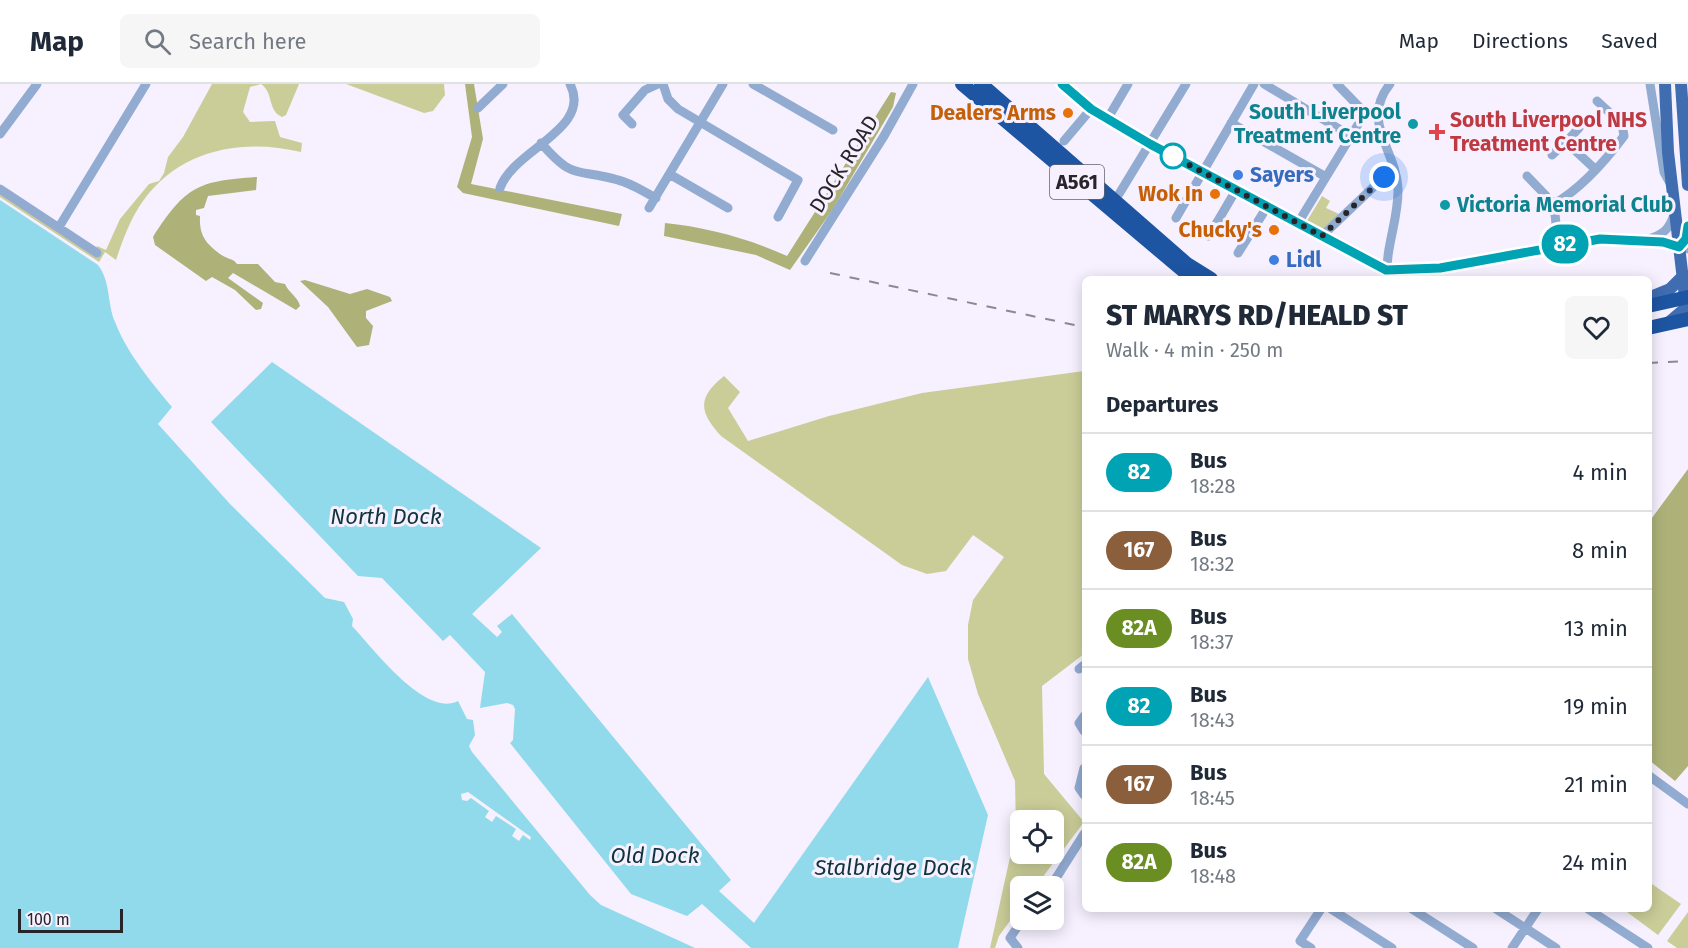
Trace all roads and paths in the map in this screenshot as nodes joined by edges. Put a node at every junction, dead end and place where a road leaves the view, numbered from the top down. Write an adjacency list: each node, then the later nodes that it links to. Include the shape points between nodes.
1 (37, 84): 33 (street)
2 (146, 84): 62 (street)
3 (502, 84): 23 (street)
4 (570, 84): 37 (street, via 576,101 571,118)
5 (657, 84): 30 (street, via 645,90 623,115)
6 (663, 84): 28 (street, via 668,99)
7 (723, 84): 28 (street)
8 (753, 84): 32 (street)
9 (912, 84): 70 (street, DOCK ROAD)
10 (962, 84): 72 (highway, A561)
11 (981, 84): 73 (highway, A561, via 1187,264)
12 (1128, 84): 27 (street)
13 (1186, 84): 38 (street)
14 (1254, 84): 29 (street)
15 (1264, 84): 34 (street)
16 (1337, 84): 25 (street)
17 (1390, 84): 26 (street, via 1382,94)
18 (1650, 84): 47 (street, via 1664,172)
19 (1665, 84): 47 (main road)
20 (1681, 84): 46 (main road)
21 (1065, 85): 24 (street)
22 (1597, 101): 40 (street, via 1622,124 1623,136)
23 (478, 108)
24 (1091, 109): 27 (street); 35 (street)
25 (1365, 113): 26 (street); 34 (street)
26 (1377, 113): 42 (street)
27 (1108, 118): 38 (street)
28 (700, 123): 43 (street); 58 (street, via 798,180)
29 (1231, 123): 41 (street); 45 (street)
30 (632, 124)
31 (1579, 128): 36 (street)
32 (833, 130)
33 (0, 134)
34 (1351, 136): 45 (street)
35 (1064, 141)
36 (1566, 142): 39 (street); 40 (street)
37 (541, 143): 48 (street, via 511,169); 52 (street, via 570,171 619,180)
38 (1150, 144): 41 (street); 51 (street)
39 (1552, 155)
40 (1595, 169): 53 (street)
41 (1203, 171): 50 (street); 59 (street)
42 (1393, 171): 64 (street); 71 (street, via 1398,189 1386,250)
43 (671, 175): 52 (street); 56 (street)
44 (1527, 176): 53 (street)
45 (1326, 177): 60 (street)
46 (1688, 181): 47 (main road)
47 (1671, 185): 57 (main road)
48 (501, 188)
49 (0, 189): 62 (street)
50 (1236, 190): 54 (street); 63 (street)
51 (1119, 194)
52 (656, 198): 55 (street)
53 (1554, 204): 66 (street)
54 (1267, 207): 60 (street); 69 (street)
55 (649, 208)
56 (728, 208)
57 (1675, 212): 65 (street, via 1664,233); 67 (main road)
58 (778, 217)
59 (1176, 218)
60 (1298, 224): 64 (street)
61 (1688, 226): 67 (street)
62 (59, 227): 68 (street)
63 (1209, 236)
64 (1322, 236): 71 (street)
65 (1641, 242): 66 (street, via 1600,239); 67 (street, via 1663,242)
66 (1558, 244): 71 (street, via 1440,268)
67 (1683, 248): 74 (main road)
68 (97, 252)
69 (1238, 253)
70 (805, 261)
71 (1387, 274)
72 (1189, 276)
73 (1206, 276)
74 (1682, 277): 75 (main road, via 1670,289); 76 (main road)
75 (1652, 296)
76 (1687, 300): 77 (highway); 79 (main road)
77 (1652, 305)
78 (1688, 319): 79 (highway)
79 (1668, 323): 80 (highway)
80 (1652, 327)
81 (1082, 776): 83 (street)
82 (1652, 778): 84 (street)
83 (1082, 792)
84 (1688, 804)
85 (1082, 837): 86 (street)
86 (1057, 876)
87 (1319, 912): 96 (street, via 1300,941)
88 (1336, 912): 97 (street)
89 (1417, 912): 98 (street)
90 (1501, 912): 93 (street)
91 (1536, 912): 93 (street)
92 (1593, 912): 101 (street)
93 (1525, 928): 99 (street); 100 (street)
94 (1015, 930): 95 (street, via 1010,938)
95 (1018, 948)
96 (1311, 948)
97 (1392, 948)
98 (1473, 948)
99 (1512, 948)
100 (1556, 948)
101 (1648, 948)

